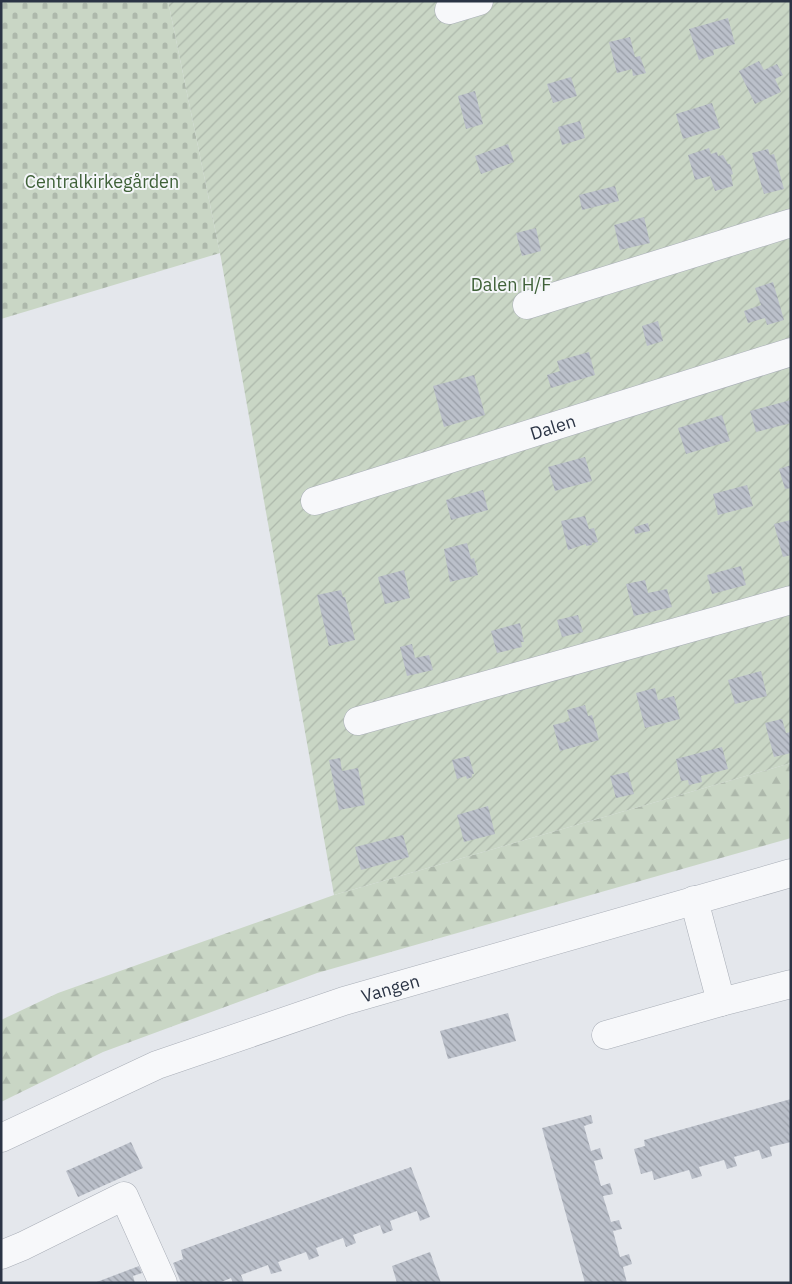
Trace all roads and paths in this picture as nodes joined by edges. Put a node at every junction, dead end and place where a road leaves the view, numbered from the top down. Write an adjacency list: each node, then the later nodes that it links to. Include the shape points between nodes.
1 (479, 1): 2 (street)
2 (449, 10)
3 (791, 223): 4 (street)
4 (527, 305)
5 (791, 352): 6 (street, Dalen)
6 (315, 501)
7 (791, 600): 8 (street)
8 (358, 721)
9 (791, 873): 10 (street, Vangen)
10 (694, 900): 12 (street); 14 (street, Vangen, via 334,1004 158,1066)
11 (791, 984): 12 (street)
12 (721, 1002): 13 (street)
13 (606, 1035)
14 (1, 1138)
15 (1, 1255): 16 (street, via 124,1196)
16 (163, 1283)

